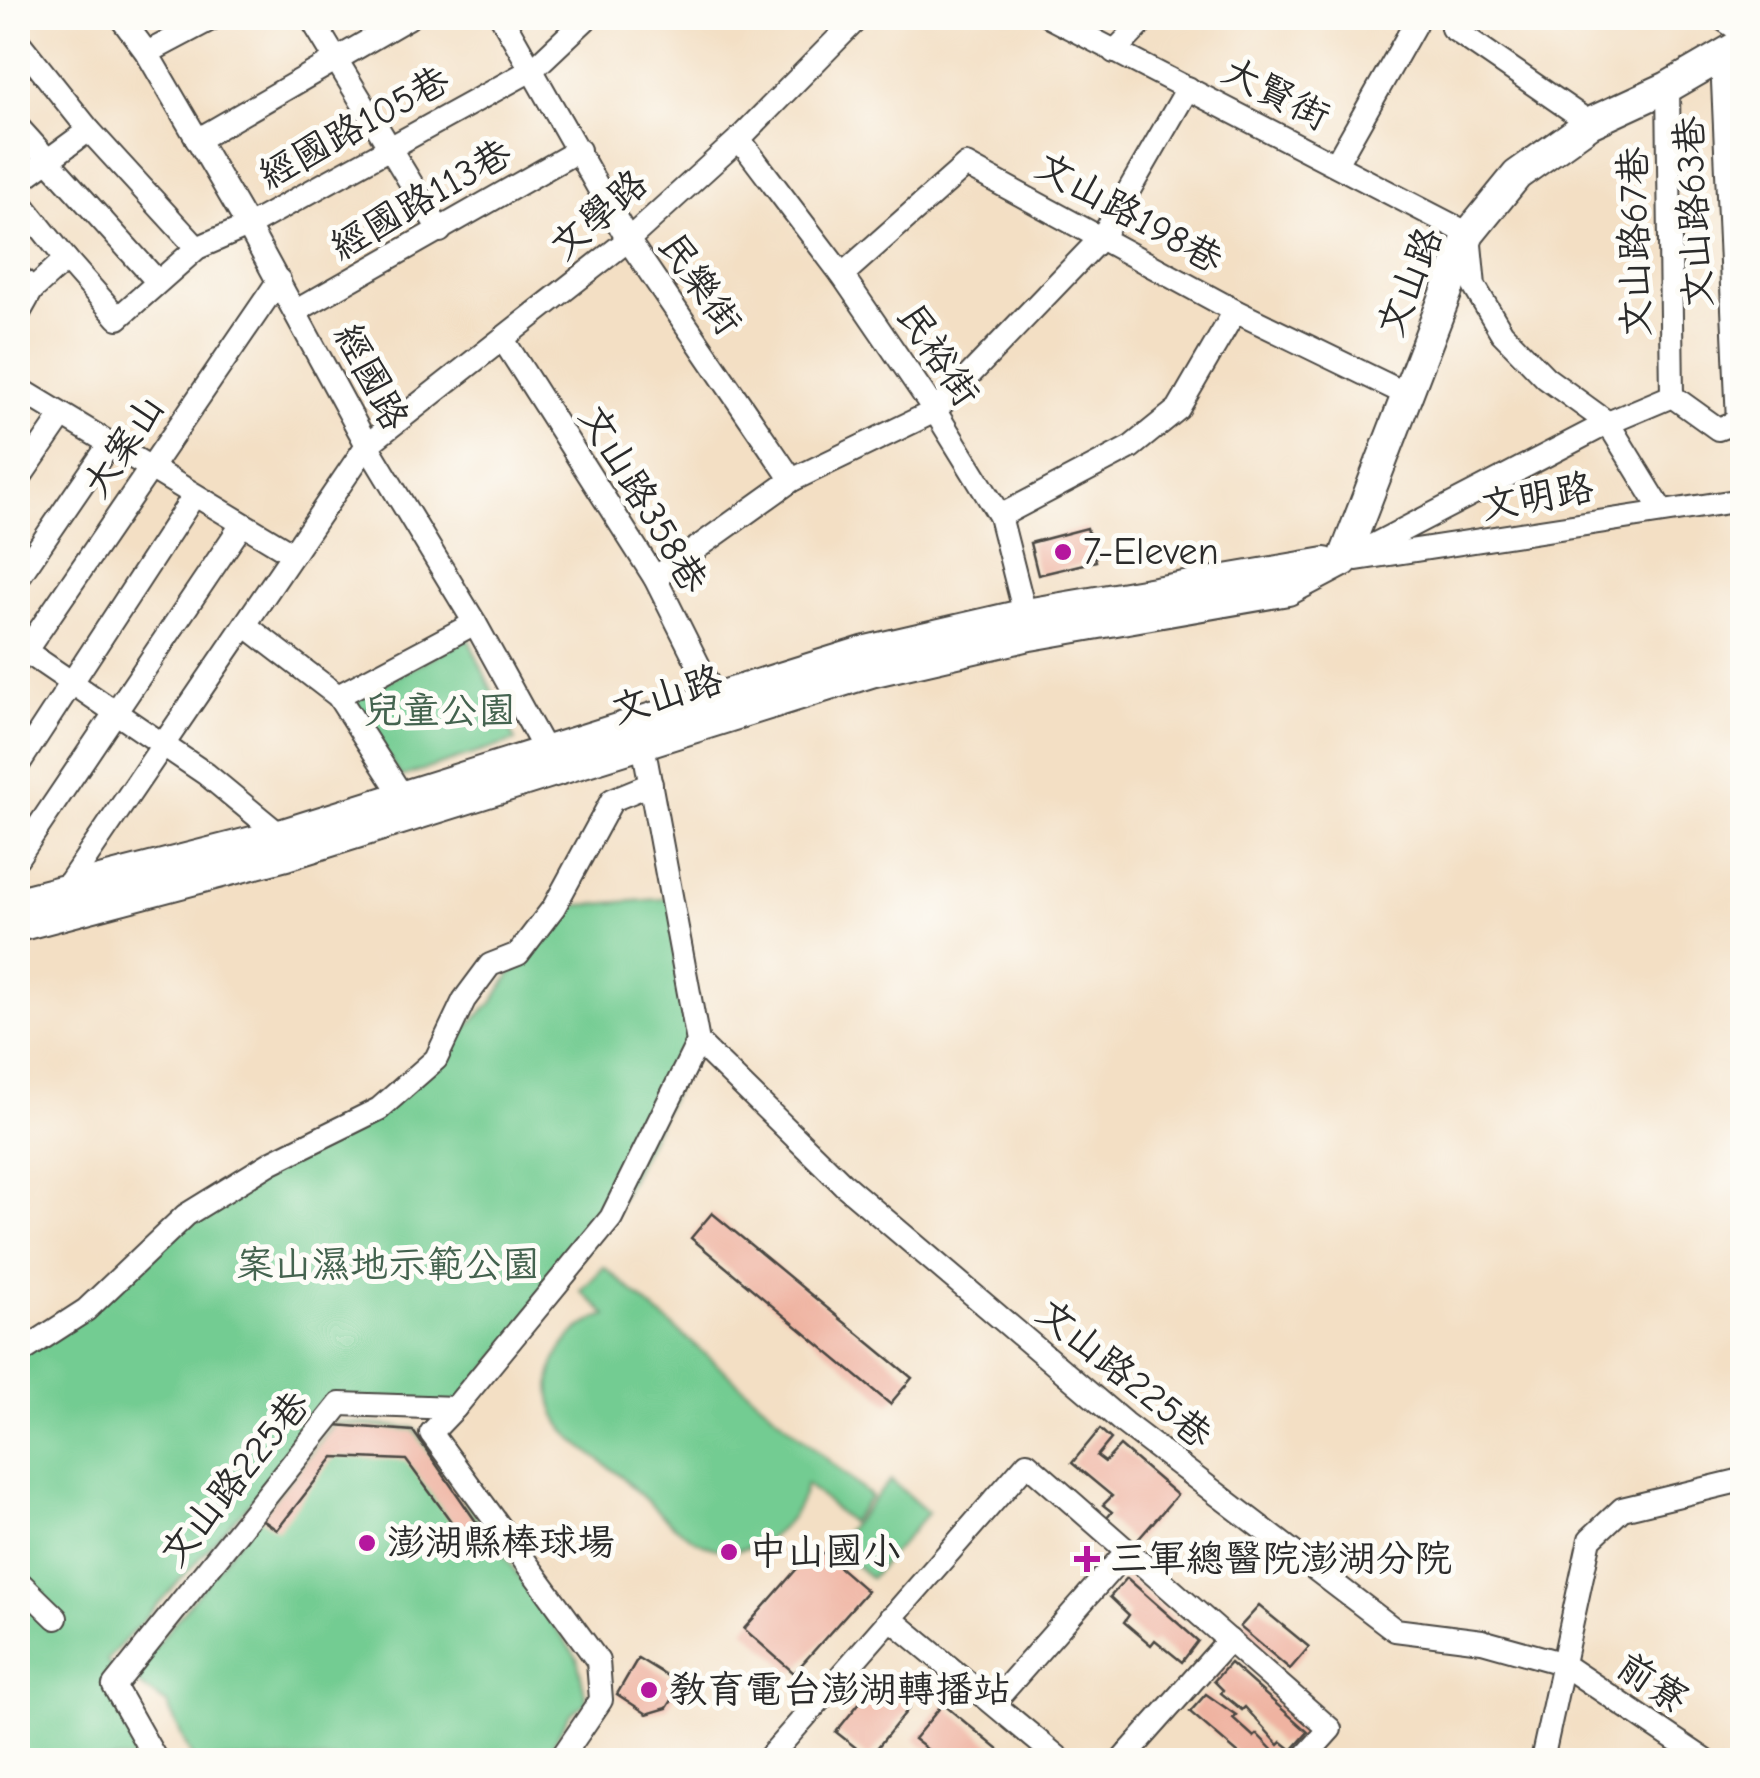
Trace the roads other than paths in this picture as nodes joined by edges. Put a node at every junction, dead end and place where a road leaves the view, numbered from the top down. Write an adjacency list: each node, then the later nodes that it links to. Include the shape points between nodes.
1 (121, 18): 17 (street, 經國路)
2 (213, 18): 17 (street)
3 (311, 18): 18 (street)
4 (408, 18): 18 (street)
5 (502, 18): 19 (street, 民樂街)
6 (587, 18): 19 (street, 經國路105巷)
7 (858, 18): 25 (street, 文學路)
8 (1051, 18): 15 (street, 大賢街)
9 (1147, 18): 15 (street)
10 (1721, 18): 13 (street)
11 (1410, 21): 12 (street, via 1439,34); 30 (street)
12 (1456, 22): 22 (street)
13 (1742, 32)
14 (18, 42): 24 (street)
15 (1114, 52): 21 (street, 大賢街)
16 (1732, 52): 20 (main road, 文山路); 53 (street, 文山路63巷)
17 (147, 53): 26 (street, 經國路)
18 (335, 58): 26 (street); 27 (street)
19 (533, 70): 27 (street, 經國路105巷); 28 (street, 民樂街)
20 (1668, 87): 22 (main road, 文山路); 50 (street, 文山路67巷)
21 (1188, 88): 30 (street, 大賢街); 36 (street)
22 (1590, 123): 35 (main road, 文山路, via 1518,176)
23 (18, 127): 29 (street)
24 (89, 130): 29 (street); 38 (street)
25 (739, 139): 37 (street, 文學路); 40 (street, 民裕街)
26 (197, 140): 33 (street, 經國路)
27 (391, 149): 33 (street, 經國路105巷); 34 (street)
28 (579, 150): 34 (street, 經國路113巷); 37 (street, 民樂街)
29 (48, 159): 31 (street); 42 (street)
30 (1336, 164): 35 (street, 大賢街)
31 (18, 182)
32 (18, 199): 39 (street)
33 (248, 226): 38 (street, 經國路105巷); 41 (street, 經國路)
34 (440, 231): 44 (street, 經國路113巷)
35 (1469, 234): 49 (main road, 文山路); 54 (street, via 1474,286 1502,332 1546,378)
36 (1102, 237): 40 (street, 文山路198巷, via 966,165); 45 (street, 文山路198巷); 51 (street)
37 (628, 240): 47 (street, 文學路); 59 (street, 民樂街)
38 (197, 248): 42 (street, 經國路105巷)
39 (66, 260): 42 (street, 經國路105巷, via 118,318); 43 (street)
40 (842, 275): 51 (street, 民裕街)
41 (278, 280): 44 (street, 經國路); 57 (street, 大案山)
42 (157, 281)
43 (25, 282): 46 (street)
44 (296, 311): 55 (street, 經國路)
45 (1234, 311): 49 (street, 文山路198巷); 63 (street, via 1178,409 1131,447)
46 (18, 315)
47 (504, 341): 55 (street, 文學路); 68 (street, 文山路358巷)
48 (18, 391): 52 (street)
49 (1408, 395): 66 (main road, 文山路)
50 (1672, 396): 53 (street, via 1718,428); 54 (street)
51 (935, 410): 59 (street); 63 (street, 民裕街)
52 (62, 416): 56 (street); 58 (street)
53 (1740, 421)
54 (1608, 424): 62 (street); 66 (street)
55 (367, 444): 65 (street); 70 (street, 經國路)
56 (109, 445): 57 (street); 67 (street)
57 (151, 471): 60 (street); 72 (street, 大案山)
58 (18, 480)
59 (792, 480): 68 (street)
60 (193, 497): 64 (street); 73 (street)
61 (1742, 500): 62 (street, 文明路)
62 (1662, 511): 66 (street, 文明路)
63 (1000, 516): 71 (street, 民裕街)
64 (241, 526): 65 (street); 76 (street)
65 (294, 554): 69 (street)
66 (1343, 561): 71 (main road, 文山路, via 1287,566)
67 (18, 578)
68 (655, 578): 75 (street, 文山路358巷)
69 (245, 624): 74 (street); 77 (street)
70 (475, 624): 74 (street); 79 (street, 經國路)
71 (1028, 624): 75 (main road, 文山路, via 866,651); 78 (main road, 文山路)
72 (20, 653): 73 (street, 大案山)
73 (73, 684): 76 (street, 大案山); 80 (street)
74 (338, 696): 82 (street)
75 (716, 698): 79 (main road, 文山路)
76 (116, 713): 77 (street, 大案山); 84 (street)
77 (162, 744): 83 (street, 大案山, via 206,774); 85 (street)
78 (643, 744): 79 (main road, 文山路); 81 (street)
79 (552, 762): 82 (main road, 文山路); 83 (main road, 文山路)
80 (18, 766)
81 (651, 784): 88 (street); 89 (street, via 612,800 554,908 518,954 490,965 436,1058 379,1108 186,1215 86,1310)
82 (404, 796): 83 (main road, 文山路)
83 (283, 845): 85 (main road, 文山路); 87 (main road, 文山路)
84 (18, 857)
85 (63, 892): 86 (main road, 文山路)
86 (18, 902)
87 (18, 926)
88 (698, 1042): 90 (street, via 611,1218); 97 (street, 文山路225巷, via 843,1184 1124,1422 1395,1630 1482,1640)
89 (18, 1354)
90 (455, 1408): 99 (street, 文山路225巷, via 340,1404 114,1686); 100 (street, via 432,1433 598,1661 601,1700)
91 (1742, 1480): 97 (street, via 1622,1510 1590,1539)
92 (1127, 1551): 95 (street, via 1027,1463); 96 (street); 98 (street)
93 (18, 1581): 94 (street)
94 (56, 1618)
95 (890, 1618): 98 (street); 101 (street)
96 (1229, 1640): 103 (street); 104 (street, via 1330,1729)
97 (1561, 1663): 105 (street); 106 (street, 前寮)
98 (994, 1702): 102 (street)
99 (156, 1760)
100 (560, 1760)
101 (767, 1760)
102 (1061, 1760)
103 (1122, 1760)
104 (1302, 1760)
105 (1542, 1760)
106 (1705, 1760)

